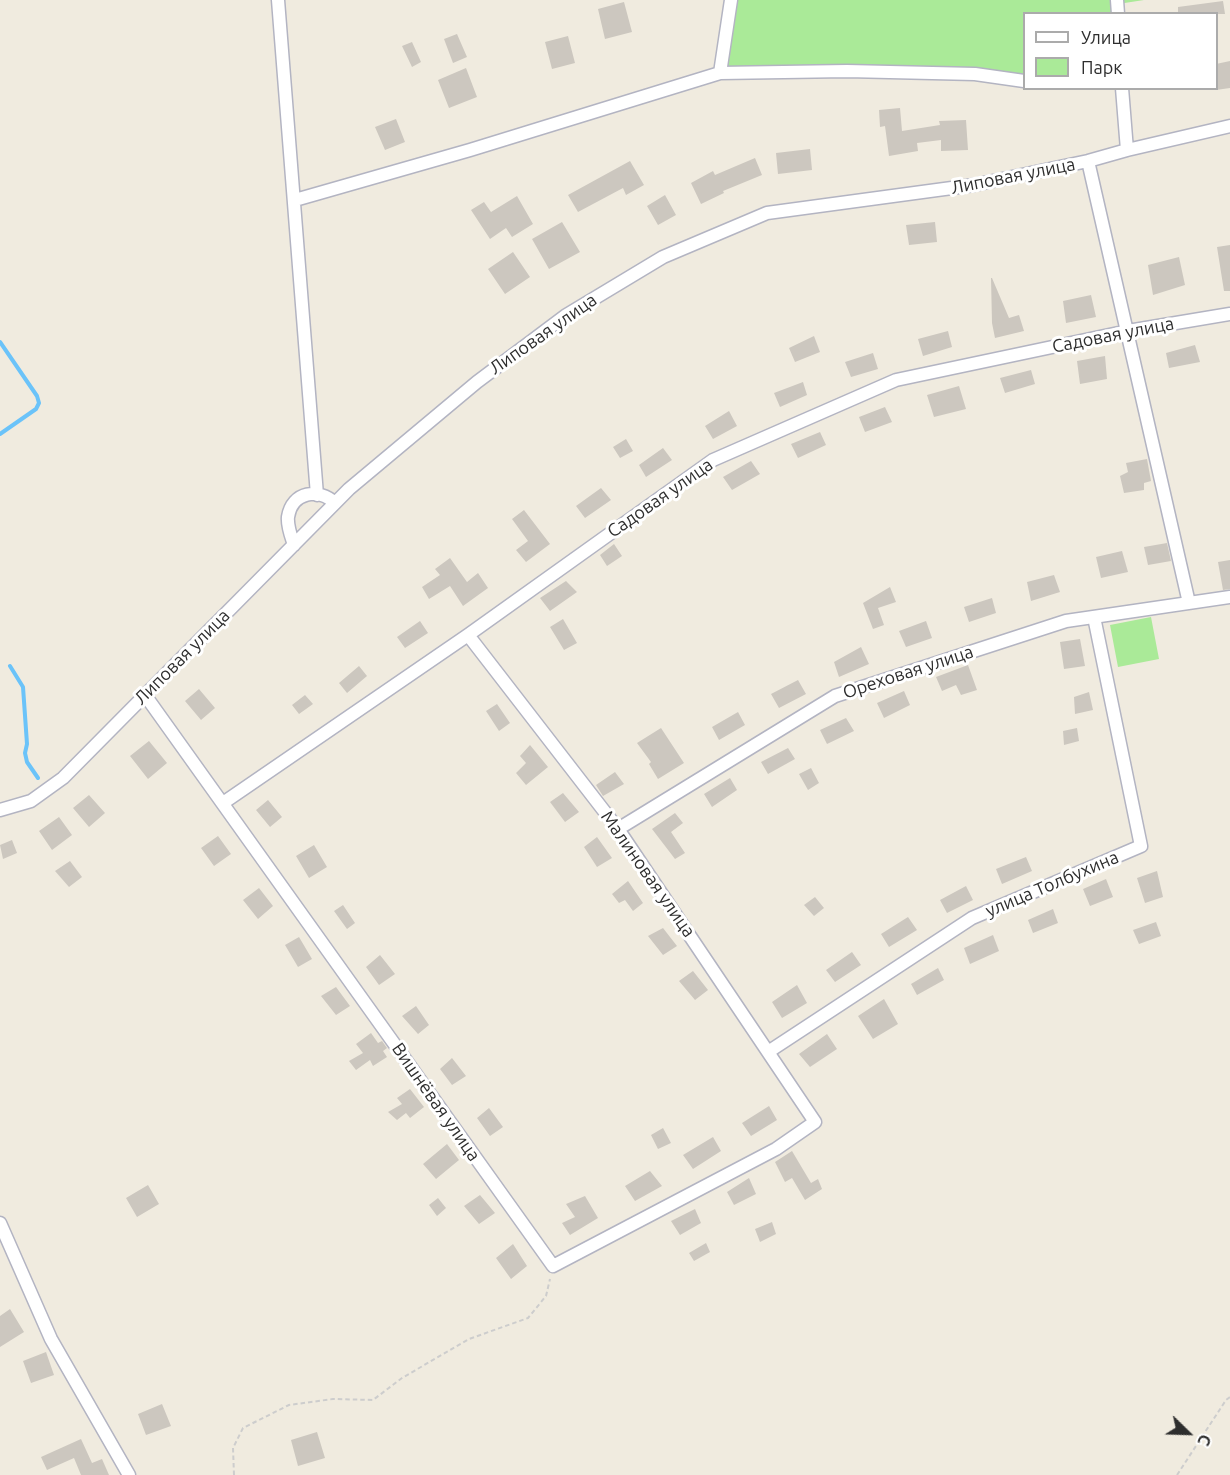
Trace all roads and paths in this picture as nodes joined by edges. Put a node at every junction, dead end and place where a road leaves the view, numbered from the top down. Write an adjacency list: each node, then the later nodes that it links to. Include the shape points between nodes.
1 (278, 0): 9 (street)
2 (731, 0): 3 (street)
3 (720, 73): 4 (street, via 975,74); 9 (street)
4 (1023, 81)
5 (1122, 90): 7 (street)
6 (1230, 126): 7 (street, Липовая улица)
7 (1127, 150): 8 (street, Липовая улица)
8 (1088, 161): 11 (street); 13 (street, Липовая улица, via 974,186 767,213 663,257 565,316 477,382)
9 (295, 200): 12 (street)
10 (1230, 314): 11 (street, Садовая улица)
11 (1128, 331): 16 (street); 18 (street, Садовая улица, via 896,380 713,460)
12 (317, 495): 13 (street); 14 (street, via 308,493 293,503 288,518)
13 (335, 503): 14 (street, Липовая улица)
14 (294, 545): 19 (street, Липовая улица)
15 (1230, 597): 16 (street, Ореховая улица)
16 (1189, 603): 17 (street, Ореховая улица)
17 (1094, 617): 22 (street, Ореховая улица, via 1066,621 835,696); 23 (street, улица Толбухина, via 1141,846 972,918)
18 (468, 635): 20 (street, Садовая улица); 22 (street, Малиновая улица)
19 (145, 695): 20 (street, Вишнёвая улица); 21 (street, Липовая улица, via 63,778 31,801)
20 (223, 803): 25 (street, Вишнёвая улица)
21 (0, 810)
22 (618, 829): 23 (street, Малиновая улица)
23 (768, 1052): 25 (street, Малиновая улица, via 815,1122 776,1149)
24 (0, 1223): 27 (street, via 51,1339)
25 (553, 1266): 28 (path, via 546,1296 528,1318 468,1339 373,1400 333,1399 289,1405 243,1428 233,1448)
26 (1230, 1397): 29 (path)
27 (129, 1475)
28 (234, 1475)
29 (1177, 1475)

